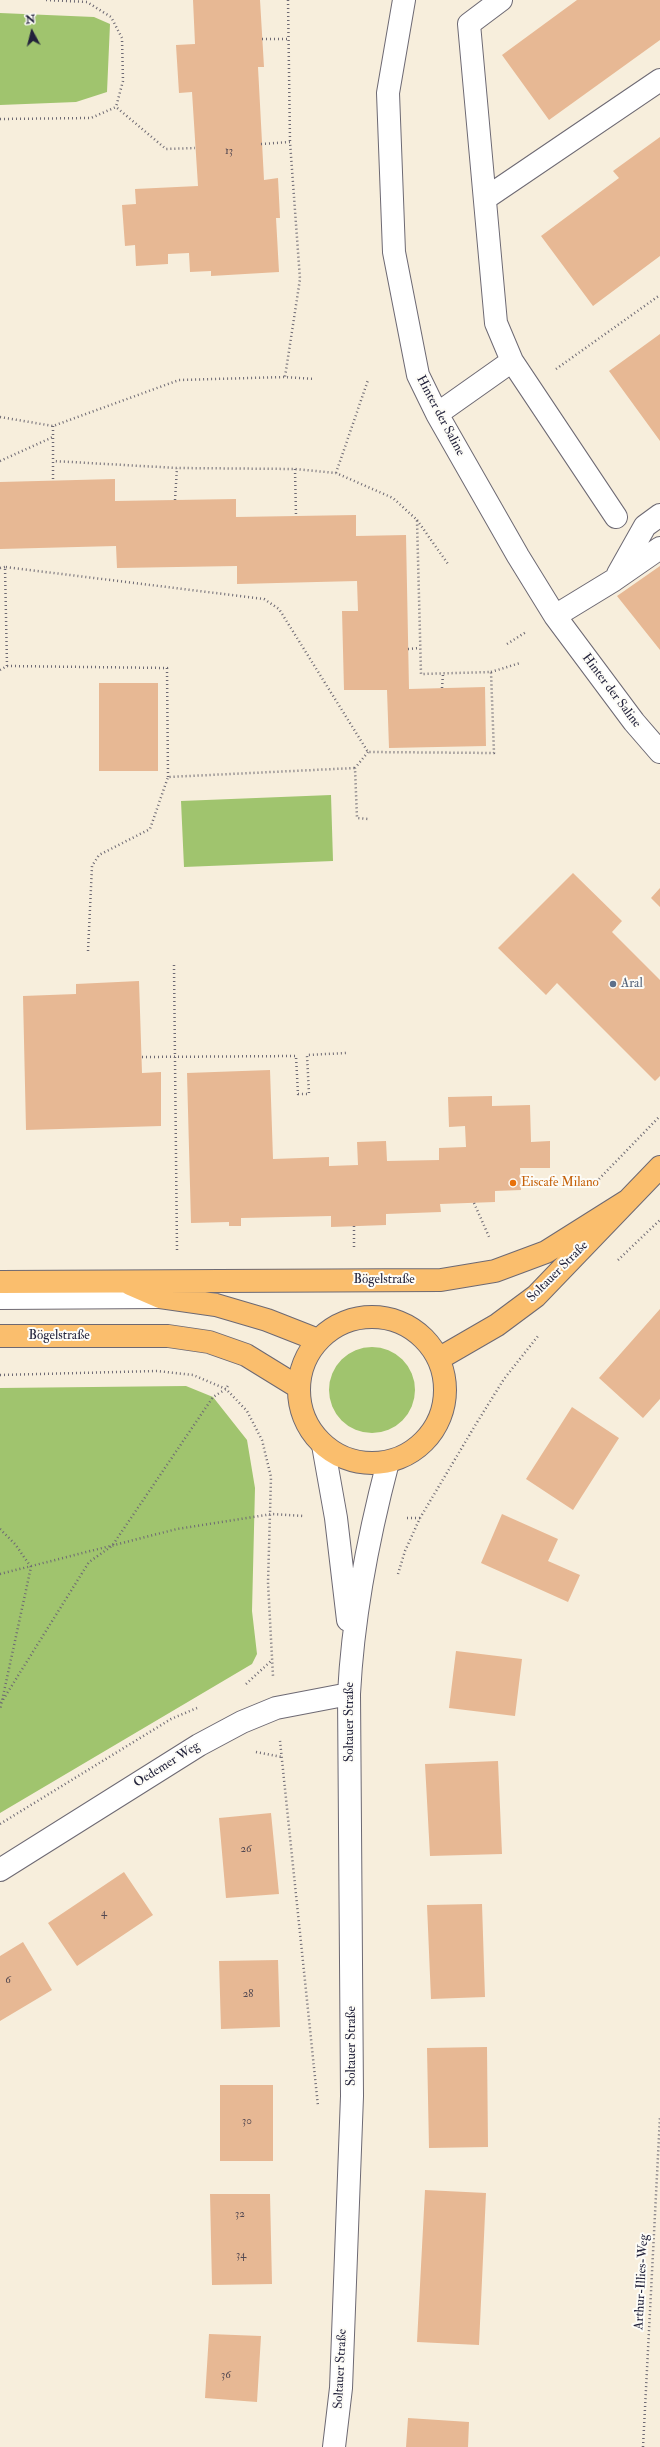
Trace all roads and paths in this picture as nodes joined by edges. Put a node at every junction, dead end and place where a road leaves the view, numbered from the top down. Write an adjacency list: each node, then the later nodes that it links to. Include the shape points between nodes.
1 (46, 0): 8 (path, via 87,2 111,17 122,38 123,81)
2 (288, 0): 6 (path)
3 (404, 0): 20 (street, Hinter der Saline, via 388,93 394,252 418,375)
4 (501, 0): 13 (street, via 469,24)
5 (262, 39): 6 (path)
6 (289, 39): 10 (path)
7 (660, 80): 13 (street)
8 (116, 107): 9 (path, via 91,118); 12 (path, via 166,149)
9 (0, 120)
10 (290, 142): 11 (path); 16 (path, via 300,279)
11 (262, 144)
12 (195, 148)
13 (486, 198): 15 (street, via 496,323)
14 (660, 295): 19 (path)
15 (512, 361): 19 (street); 20 (street)
16 (285, 377): 17 (path); 22 (path, via 178,380)
17 (314, 379)
18 (368, 380): 28 (path)
19 (530, 388): 33 (street)
20 (437, 414): 40 (street, Hinter der Saline)
21 (0, 417): 22 (path)
22 (53, 426): 23 (path)
23 (53, 438): 24 (path); 25 (path)
24 (0, 461)
25 (53, 461): 26 (path); 29 (path)
26 (177, 468): 27 (path); 30 (path)
27 (295, 469): 28 (path); 31 (path)
28 (336, 473): 34 (path, via 394,498)
29 (53, 480)
30 (175, 500)
31 (296, 516)
32 (660, 516): 39 (street, via 645,526)
33 (616, 517)
34 (417, 520): 36 (path); 41 (path)
35 (660, 548): 39 (street)
36 (448, 564)
37 (0, 568): 38 (path)
38 (5, 568): 44 (path); 49 (path, via 264,599 280,608)
39 (614, 580): 40 (street)
40 (555, 616): 50 (street, Hinter der Saline, via 634,722)
41 (420, 648): 42 (path); 47 (path, via 421,674)
42 (408, 649)
43 (520, 663): 46 (path)
44 (7, 666): 45 (path); 52 (path, via 167,668)
45 (0, 670)
46 (491, 672): 47 (path); 49 (path, via 494,752)
47 (443, 674): 48 (path)
48 (442, 688)
49 (368, 752): 51 (path)
50 (660, 752)
51 (355, 768): 52 (path); 53 (path, via 358,818)
52 (168, 777): 54 (path, via 150,829 99,855 92,866)
53 (368, 819)
54 (88, 951)
55 (174, 965): 58 (path)
56 (347, 1053): 58 (path, via 308,1056 309,1094 298,1094 296,1056)
57 (142, 1057): 58 (path)
58 (175, 1057): 70 (path)
59 (660, 1116): 61 (path)
60 (660, 1167): 62 (main road, Soltauer Straße)
61 (597, 1181)
62 (627, 1202): 70 (main road, Bögelstraße, via 546,1252 495,1271 441,1280); 77 (main road, Soltauer Straße, via 536,1296 497,1325)
63 (474, 1203): 66 (path)
64 (660, 1220): 68 (path)
65 (354, 1226): 67 (path)
66 (492, 1244)
67 (354, 1256)
68 (614, 1264)
69 (122, 1281): 70 (main road, Bögelstraße); 71 (main road, Bögelstraße); 72 (main road, Bögelstraße)
70 (177, 1281)
71 (0, 1282)
72 (160, 1297): 73 (street, Bögelstraße); 76 (main road, Bögelstraße, via 216,1305 267,1320)
73 (0, 1298)
74 (540, 1334): 84 (path, via 504,1379)
75 (0, 1336): 79 (main road, Bögelstraße, via 168,1336 208,1342 246,1355)
76 (318, 1340): 77 (main road, Soltauer Straße, via 348,1320 384,1316 417,1331); 79 (main road, Soltauer Straße, via 304,1361)
77 (440, 1358): 82 (main road, Soltauer Straße, via 447,1391 439,1423 418,1449)
78 (0, 1375): 80 (path, via 157,1371 194,1375)
79 (298, 1387): 81 (main road, Soltauer Straße, via 304,1418)
80 (226, 1389): 83 (path, via 247,1411 262,1440 271,1476); 86 (path, via 213,1397)
81 (323, 1445): 82 (main road, Soltauer Straße, via 353,1461); 89 (street, Soltauer Straße, via 336,1518)
82 (388, 1462): 89 (street, Soltauer Straße, via 373,1519)
83 (272, 1514): 86 (path, via 177,1529); 90 (path, via 268,1583 272,1660)
84 (420, 1518)
85 (0, 1529): 87 (path)
86 (112, 1546): 87 (path); 92 (path, via 89,1562)
87 (31, 1566): 88 (path); 92 (path)
88 (0, 1574)
89 (351, 1644): 91 (street, Soltauer Straße)
90 (242, 1688)
91 (349, 1694): 97 (street, Oedemer Weg, via 276,1708 242,1722 199,1745); 100 (street, Soltauer Straße, via 352,2096 341,2388)
92 (1, 1703): 94 (path)
93 (201, 1707): 96 (path, via 171,1719)
94 (0, 1710)
95 (282, 1757): 98 (path)
96 (0, 1824)
97 (0, 1870)
98 (299, 1926)
99 (660, 2117): 101 (path, Arthur-Illies-Weg)
100 (334, 2447)
101 (643, 2447)

